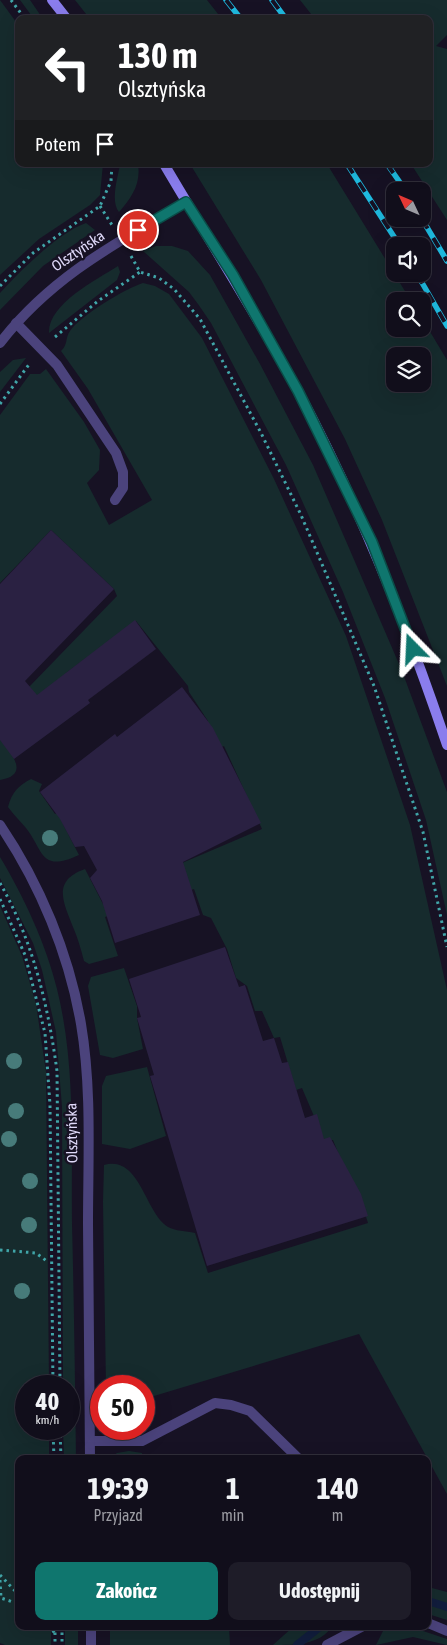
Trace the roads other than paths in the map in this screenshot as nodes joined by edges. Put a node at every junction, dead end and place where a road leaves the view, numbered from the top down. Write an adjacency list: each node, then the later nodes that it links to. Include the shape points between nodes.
1 (52, 0): 2 (main road)
2 (64, 15)
3 (166, 167): 4 (main road)
4 (186, 202): 5 (street, Olsztyńska, via 92,257 56,284); 8 (main road, via 233,275 298,391 372,542)
5 (16, 322): 6 (street, Olsztyńska); 7 (street, via 43,348 81,397 116,453 124,472 123,488)
6 (0, 343)
7 (115, 500)
8 (447, 745)
9 (0, 825): 10 (street, Olsztyńska, via 35,884 50,917 71,979 81,1024 88,1116)
10 (90, 1441): 11 (street, Olsztyńska); 12 (street, via 142,1442 215,1403 250,1411)
11 (90, 1455)
12 (296, 1455)
13 (431, 1624): 16 (street)
14 (91, 1630): 17 (street)
15 (355, 1630): 18 (street)
16 (447, 1631)
17 (91, 1645)
18 (327, 1645)

